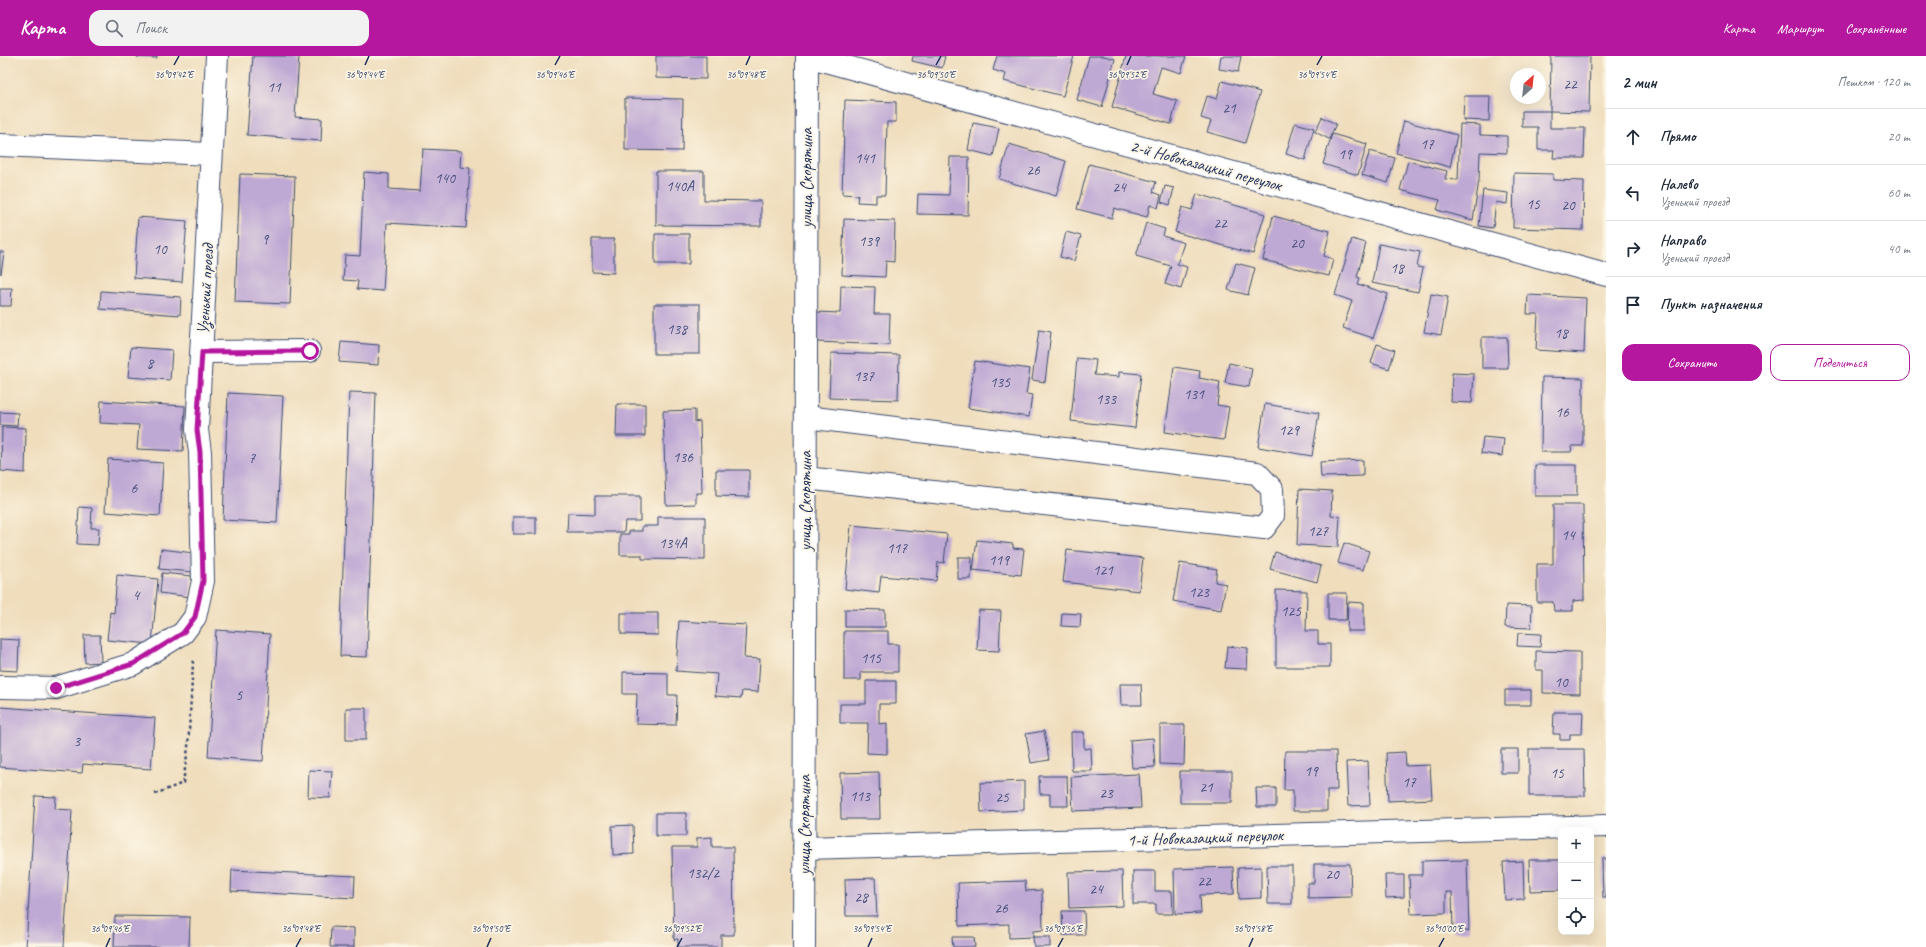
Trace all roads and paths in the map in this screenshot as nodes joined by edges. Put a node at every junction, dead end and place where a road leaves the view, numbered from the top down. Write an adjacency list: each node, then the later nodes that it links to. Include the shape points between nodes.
1 (217, 56): 4 (street, Узенький проезд)
2 (807, 56): 5 (street, 2-й Новоказацкий переулок); 8 (street, улица Скорятина)
3 (0, 145): 4 (street)
4 (211, 154): 7 (street, Узенький проезд)
5 (1606, 275)
6 (310, 351): 7 (street)
7 (202, 352): 10 (street, Узенький проезд, via 197,430 200,452 203,581 195,617)
8 (806, 417): 9 (street, улица Скорятина); 9 (street, via 1257,473 1272,489 1273,516 1264,528)
9 (805, 478): 14 (street, улица Скорятина)
10 (183, 633): 11 (street, Узенький проезд, via 133,664 56,688); 12 (path, via 193,663 188,748 183,783)
11 (0, 687)
12 (154, 794)
13 (1606, 826): 14 (street, 1-й Новоказацкий переулок)
14 (804, 848): 15 (street, улица Скорятина)
15 (804, 947)

